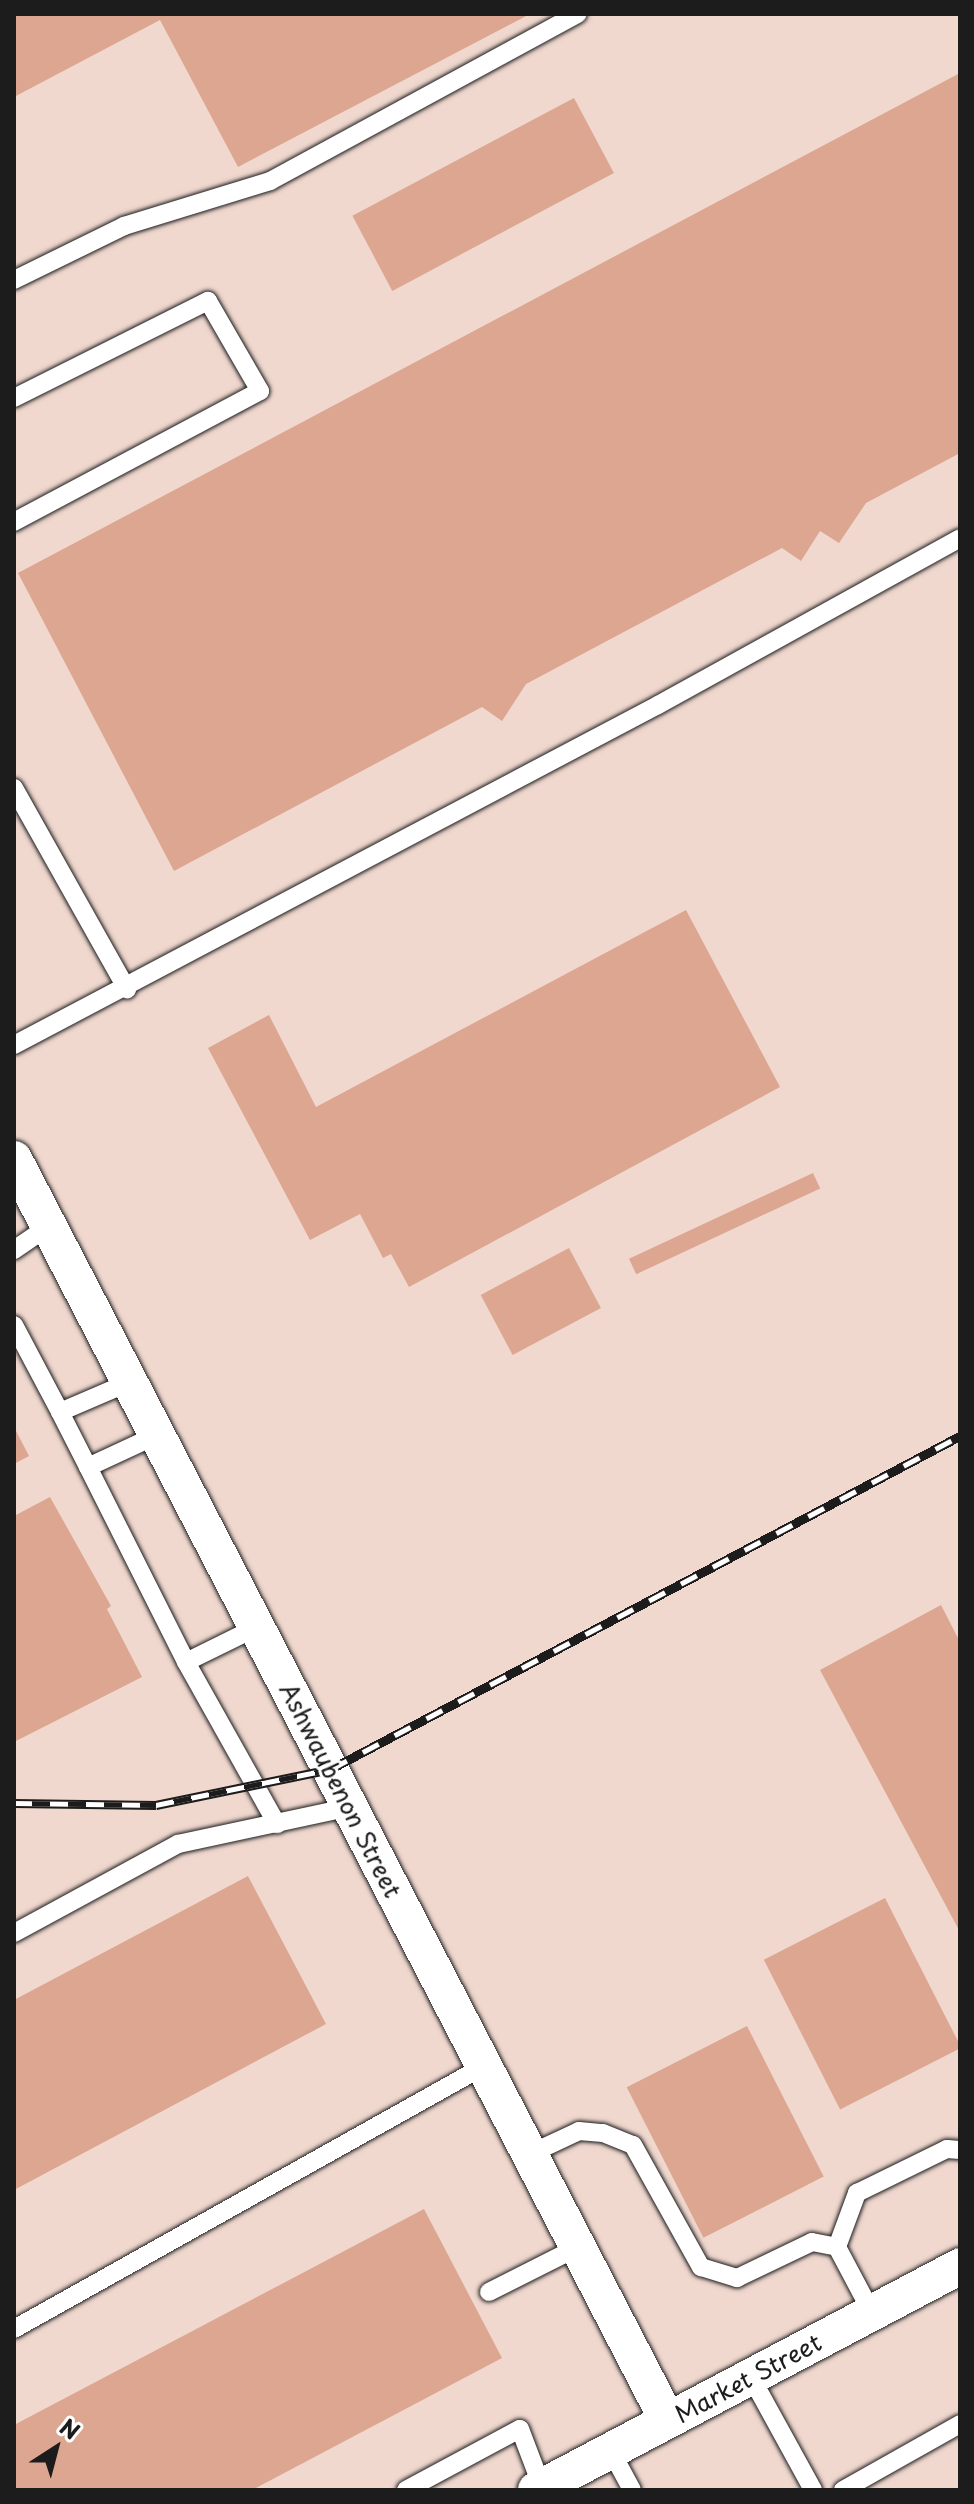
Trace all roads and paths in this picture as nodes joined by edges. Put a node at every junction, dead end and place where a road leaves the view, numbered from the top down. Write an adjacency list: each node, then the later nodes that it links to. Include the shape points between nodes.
1 (578, 14): 2 (lane, via 270,181 124,226)
2 (14, 280)
3 (14, 398): 4 (lane, via 208,301 260,391)
4 (14, 522)
5 (960, 538): 7 (lane)
6 (14, 788): 7 (lane)
7 (127, 989): 8 (lane)
8 (14, 1045)
9 (14, 1159): 10 (street, Ashwaubenon Street)
10 (49, 1226): 11 (lane); 13 (street, Ashwaubenon Street)
11 (14, 1250)
12 (14, 1325): 14 (lane)
13 (130, 1382): 14 (lane); 15 (street, Ashwaubenon Street)
14 (60, 1412): 16 (lane)
15 (157, 1435): 16 (lane); 17 (street, Ashwaubenon Street)
16 (88, 1467): 18 (lane)
17 (257, 1627): 18 (lane); 19 (street, Ashwaubenon Street)
18 (186, 1662): 20 (lane)
19 (350, 1807): 20 (lane); 22 (street, Ashwaubenon Street)
20 (277, 1824): 21 (lane, via 178,1844)
21 (14, 1933)
22 (484, 2066): 24 (street, Ashwaubenon Street); 30 (lane)
23 (960, 2150): 26 (lane, via 947,2149 857,2193)
24 (530, 2154): 25 (street, Ashwaubenon Street); 26 (lane, via 579,2131 603,2133 633,2145 701,2267 737,2278 812,2242)
25 (578, 2247): 28 (lane); 32 (street, Ashwaubenon Street)
26 (837, 2247): 29 (lane)
27 (960, 2266): 29 (street, Market Street)
28 (489, 2292)
29 (872, 2313): 31 (street, Market Street)
30 (14, 2329)
31 (751, 2377): 32 (street, Market Street); 38 (lane)
32 (668, 2421): 34 (street, Market Street)
33 (960, 2424): 39 (lane)
34 (611, 2451): 35 (street, Market Street); 37 (lane)
35 (539, 2488): 36 (lane, via 520,2429)
36 (406, 2490)
37 (632, 2490)
38 (813, 2490)
39 (843, 2490)

